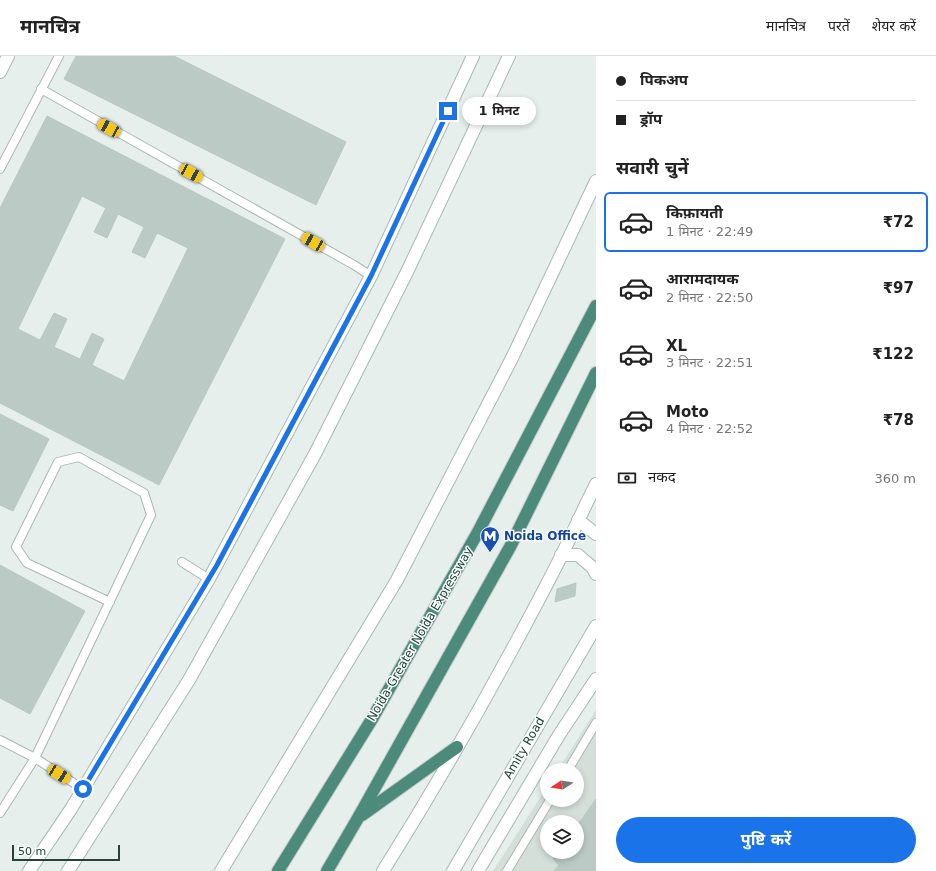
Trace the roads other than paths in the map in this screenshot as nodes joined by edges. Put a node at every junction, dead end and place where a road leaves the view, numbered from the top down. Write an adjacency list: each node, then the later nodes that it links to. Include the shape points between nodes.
1 (8, 56): 5 (street)
2 (59, 56): 6 (lane)
3 (473, 56): 9 (street)
4 (509, 56): 32 (street, via 407,272 315,454 189,680)
5 (0, 72)
6 (41, 89): 7 (lane); 9 (lane)
7 (0, 169)
8 (596, 181): 33 (street, via 512,358 397,580)
9 (371, 276): 18 (street)
10 (596, 306): 34 (highway, Noida-Greater Noida Expressway, via 478,532 372,718)
11 (596, 373): 30 (highway, via 510,547)
12 (596, 484): 13 (street)
13 (578, 520): 14 (street); 15 (street)
14 (596, 534)
15 (562, 554): 17 (street, via 578,555); 24 (street)
16 (182, 562): 18 (lane)
17 (596, 574)
18 (209, 579): 27 (street)
19 (110, 602): 19 (lane, via 151,515 144,493 79,457 58,462 16,547 27,563); 25 (lane)
20 (596, 626): 37 (street, Amity Road)
21 (596, 679): 38 (street, Amity Road)
22 (596, 723): 26 (lane)
23 (0, 740): 25 (lane)
24 (457, 747): 30 (highway); 36 (street)
25 (35, 758): 27 (lane); 29 (lane)
26 (572, 763)
27 (83, 789): 31 (street)
28 (546, 807): 39 (lane)
29 (0, 813)
30 (358, 818): 35 (highway)
31 (29, 871)
32 (68, 871)
33 (221, 871)
34 (278, 871)
35 (327, 871)
36 (383, 871)
37 (453, 871)
38 (478, 871)
39 (507, 871)

